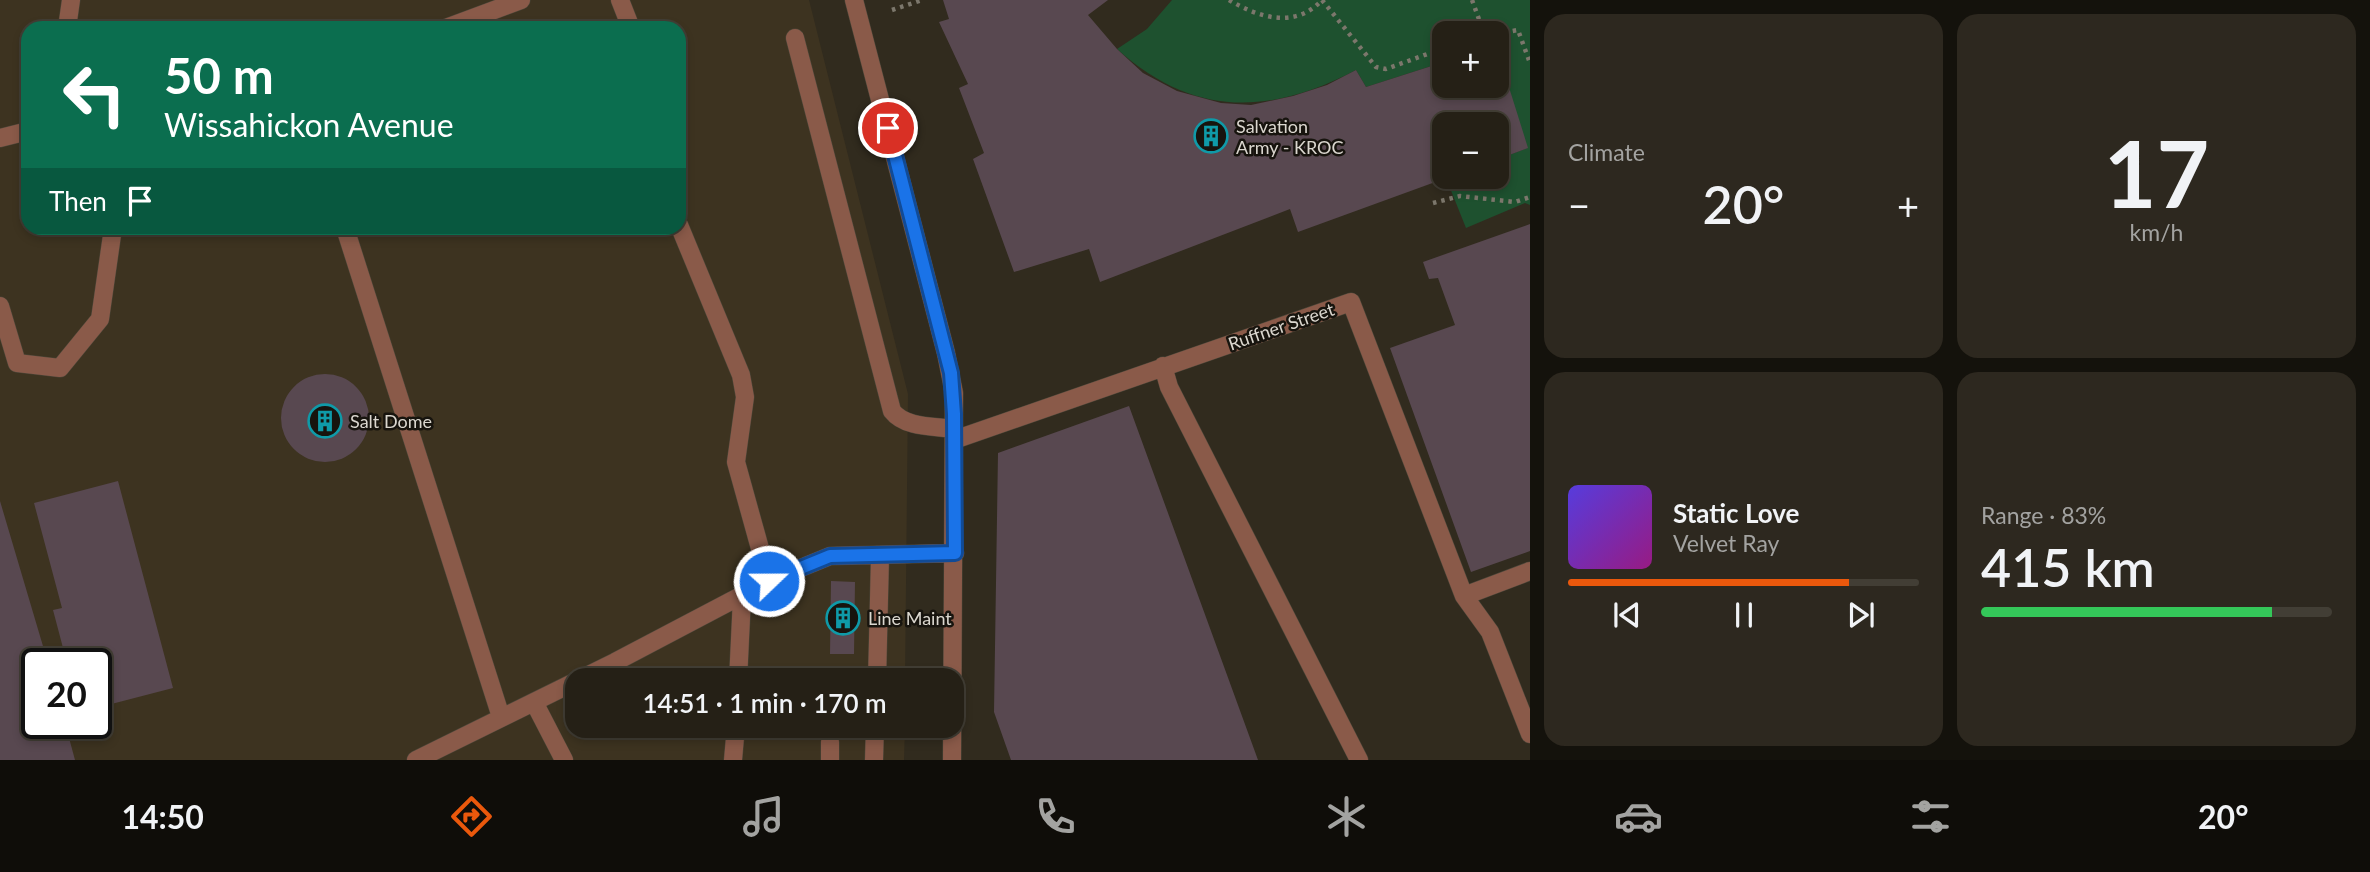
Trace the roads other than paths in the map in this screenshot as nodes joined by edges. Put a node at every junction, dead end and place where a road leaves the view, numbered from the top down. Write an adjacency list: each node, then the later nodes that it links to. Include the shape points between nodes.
1 (71, 0): 5 (street)
2 (521, 0): 6 (street)
3 (620, 0): 7 (street)
4 (854, 0): 16 (street, via 946,354 954,393)
5 (68, 21)
6 (465, 21)
7 (628, 21)
8 (795, 38): 16 (street, via 892,411 898,419)
9 (21, 133): 10 (street)
10 (0, 138)
11 (112, 235): 14 (street, via 100,319 60,368 17,363)
12 (347, 235): 26 (street)
13 (683, 235): 20 (street, via 741,375 745,397 736,462)
14 (0, 306)
15 (1163, 366): 16 (street, Ruffner Street); 21 (street, Ruffner Street, via 1351,302); 35 (street, via 1169,387)
16 (954, 435): 17 (street)
17 (955, 553): 18 (street); 34 (street)
18 (880, 557): 20 (street, via 830,556); 24 (street)
19 (1530, 571): 21 (street)
20 (769, 581): 22 (street)
21 (1464, 596): 27 (street, via 1490,632)
22 (741, 597): 23 (street); 25 (street)
23 (738, 668)
24 (877, 668)
25 (534, 702): 26 (street); 31 (street)
26 (501, 717): 30 (street)
27 (1530, 734)
28 (735, 738): 32 (street)
29 (875, 738): 33 (street)
30 (416, 760)
31 (564, 760)
32 (733, 760)
33 (874, 760)
34 (952, 760)
35 (1359, 760)

